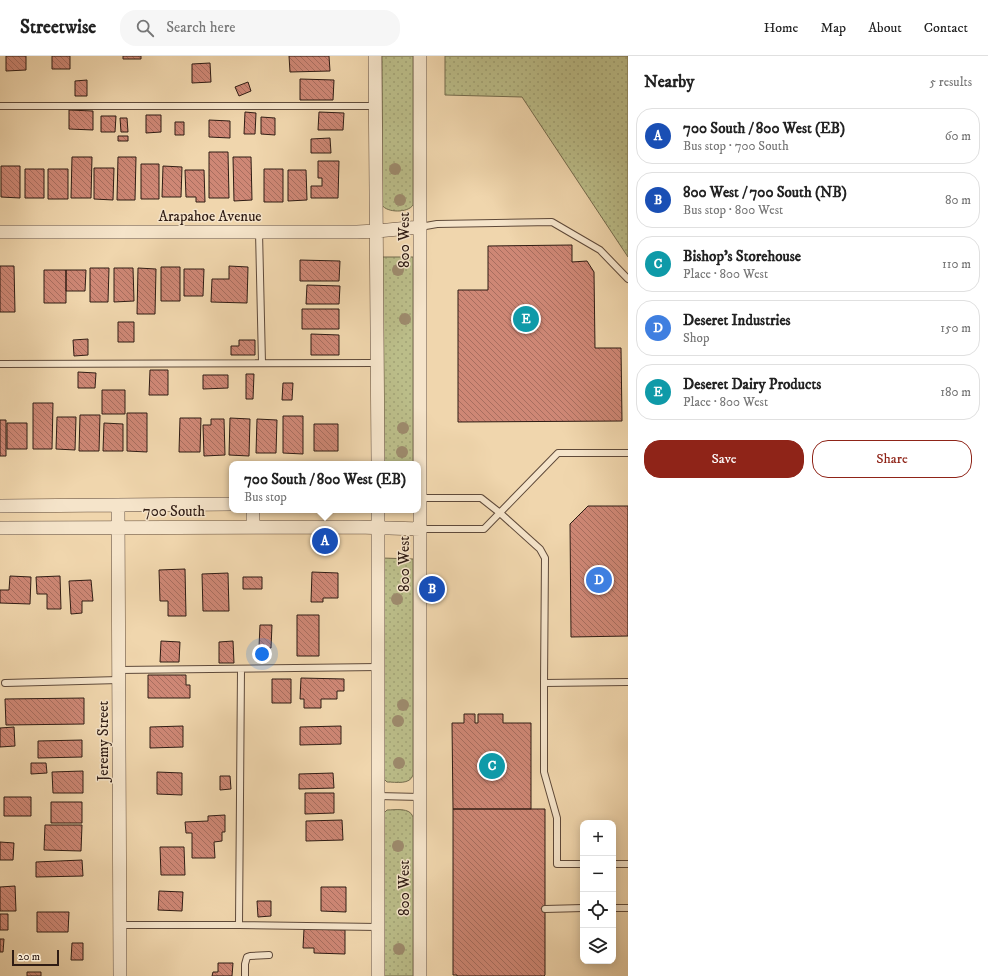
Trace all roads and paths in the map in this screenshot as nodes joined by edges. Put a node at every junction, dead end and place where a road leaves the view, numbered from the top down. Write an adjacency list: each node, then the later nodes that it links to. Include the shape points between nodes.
1 (375, 56): 4 (street, 800 West)
2 (420, 56): 5 (street, 800 West)
3 (0, 106): 4 (lane)
4 (376, 106): 6 (street, 800 West)
5 (420, 228): 6 (street, Arapahoe Avenue); 9 (lane, via 438,224 552,222 600,250); 15 (street, 800 West)
6 (377, 231): 8 (street, Arapahoe Avenue); 11 (street, 800 West)
7 (0, 232): 8 (street, Arapahoe Avenue)
8 (258, 232): 10 (lane)
9 (628, 279)
10 (262, 363): 11 (lane); 12 (lane)
11 (378, 363): 14 (street, 800 West)
12 (0, 364)
13 (628, 453): 23 (lane, via 558,454)
14 (378, 461)
15 (419, 461)
16 (421, 498): 23 (lane, via 481,498)
17 (229, 504): 18 (street, 700 South)
18 (118, 505): 19 (street, 700 South); 27 (street, Jeremy Street)
19 (0, 506)
20 (253, 513): 24 (street)
21 (378, 513): 25 (street, 800 West)
22 (419, 513): 28 (street, 800 West)
23 (500, 513): 28 (lane, via 484,529); 34 (lane, via 540,549 545,558)
24 (253, 527): 25 (street, 700 South); 27 (street, 700 South)
25 (378, 527): 28 (street, 700 South); 29 (street, 800 West)
26 (0, 528): 27 (street, 700 South)
27 (118, 528): 31 (street, Jeremy Street)
28 (420, 529): 36 (street, 800 West)
29 (378, 667): 30 (lane); 35 (street, 800 West)
30 (241, 669): 31 (lane); 45 (lane)
31 (119, 675): 33 (lane); 44 (street, Jeremy Street)
32 (628, 682): 34 (lane)
33 (5, 683)
34 (544, 683): 37 (lane, via 544,772 557,818 557,864)
35 (378, 796): 36 (lane); 46 (street, 800 West)
36 (420, 797): 51 (street, 800 West)
37 (580, 864)
38 (616, 864): 39 (lane)
39 (628, 864)
40 (580, 908): 43 (lane)
41 (616, 908): 42 (lane)
42 (628, 908)
43 (545, 909)
44 (120, 925): 45 (lane); 48 (street, Jeremy Street)
45 (239, 925): 46 (lane)
46 (378, 927): 50 (street, 800 West)
47 (269, 955): 49 (lane, via 247,957)
48 (120, 976)
49 (245, 976)
50 (378, 976)
51 (420, 976)

